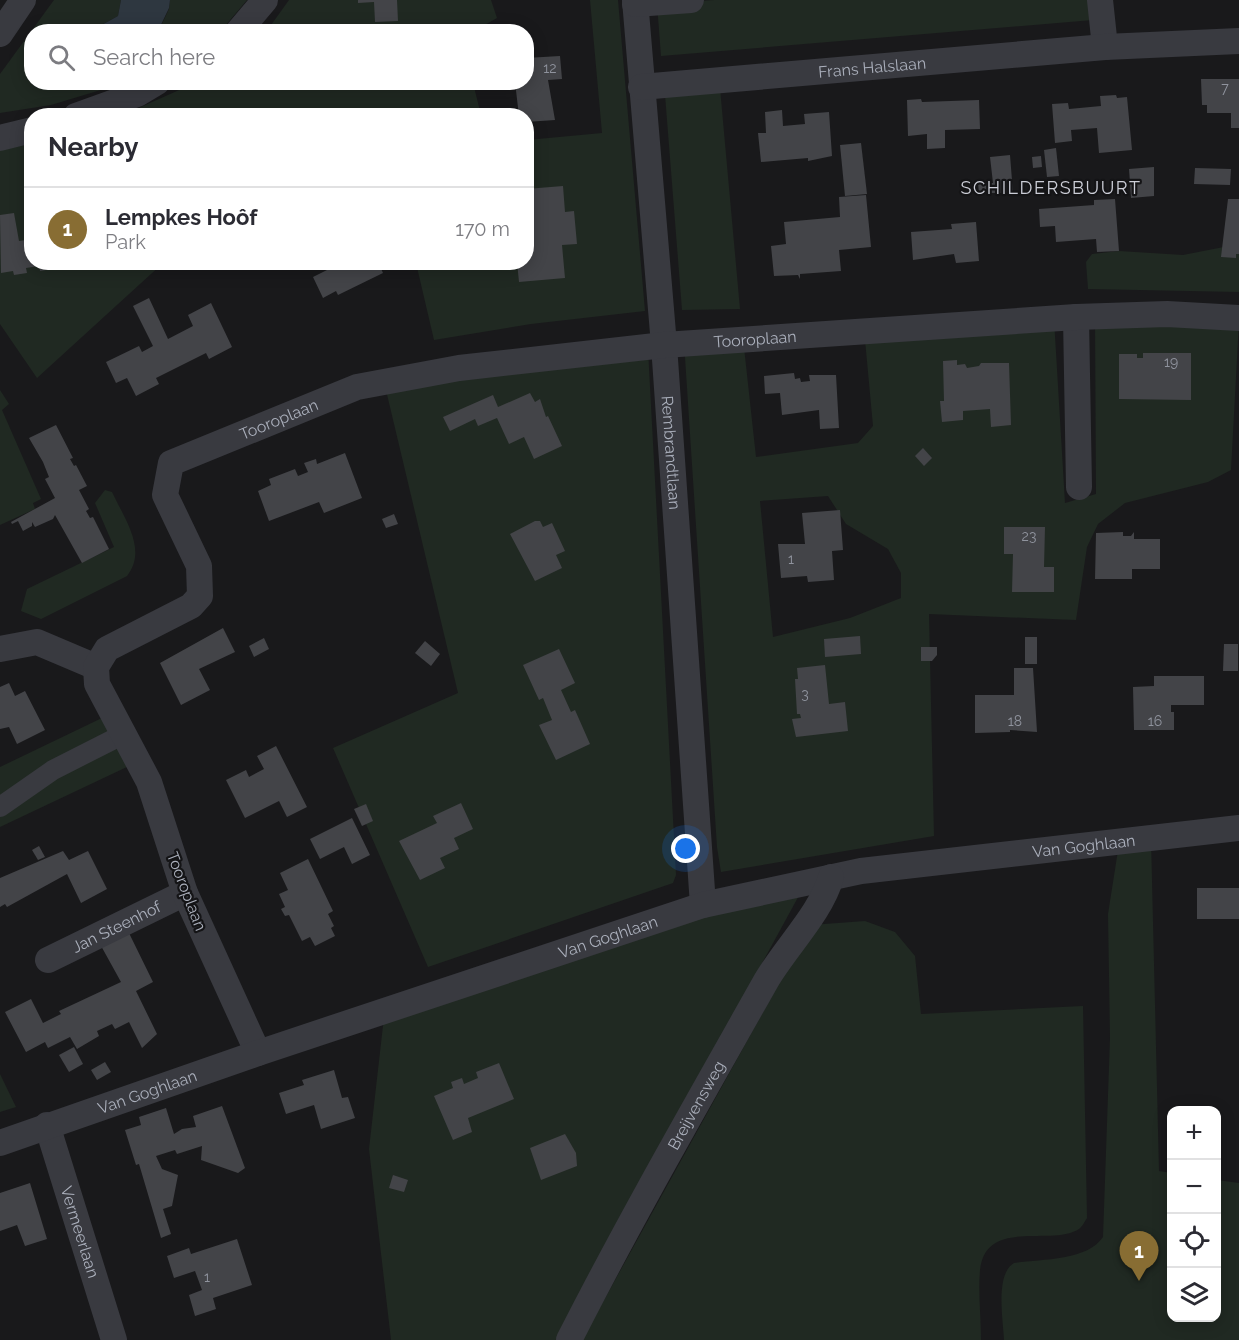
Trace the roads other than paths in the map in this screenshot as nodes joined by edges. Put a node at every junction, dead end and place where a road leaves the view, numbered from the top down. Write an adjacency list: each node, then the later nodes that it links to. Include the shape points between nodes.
1 (23, 0): 7 (street)
2 (265, 0): 6 (street)
3 (691, 0): 5 (street)
4 (1100, 0): 9 (street)
5 (635, 2): 10 (street, Rembrandtlaan)
6 (245, 24)
7 (0, 34)
8 (1239, 40): 9 (street, Frans Halslaan)
9 (1105, 47): 10 (street, Frans Halslaan)
10 (641, 87): 17 (street, Rembrandtlaan)
11 (144, 90): 12 (street)
12 (98, 108)
13 (24, 132): 14 (street)
14 (0, 138)
15 (1076, 317): 16 (street, Tooroplaan, via 1167,314); 17 (street, Tooroplaan); 18 (street)
16 (1239, 318)
17 (664, 345): 20 (street, Tooroplaan, via 459,368 357,387 171,463 165,495 199,566 200,596 191,606 107,649); 26 (street, Rembrandtlaan)
18 (1079, 488)
19 (0, 649): 20 (street, via 37,642)
20 (96, 666): 21 (street, Tooroplaan, via 97,684)
21 (124, 734): 22 (street, via 53,770); 25 (street, Tooroplaan, via 149,782)
22 (0, 807)
23 (1239, 828): 24 (street, Van Goghlaan)
24 (831, 877): 26 (street, Van Goghlaan); 32 (street, Breijvensweg, via 827,891 778,960)
25 (185, 893): 27 (street, Jan Steenhof); 28 (street, Tooroplaan)
26 (703, 905): 28 (street, Van Goghlaan)
27 (48, 960)
28 (258, 1053): 29 (street, Van Goghlaan)
29 (47, 1125): 30 (street, Van Goghlaan); 31 (street, Vermeerlaan)
30 (0, 1143)
31 (114, 1340)
32 (569, 1340)

